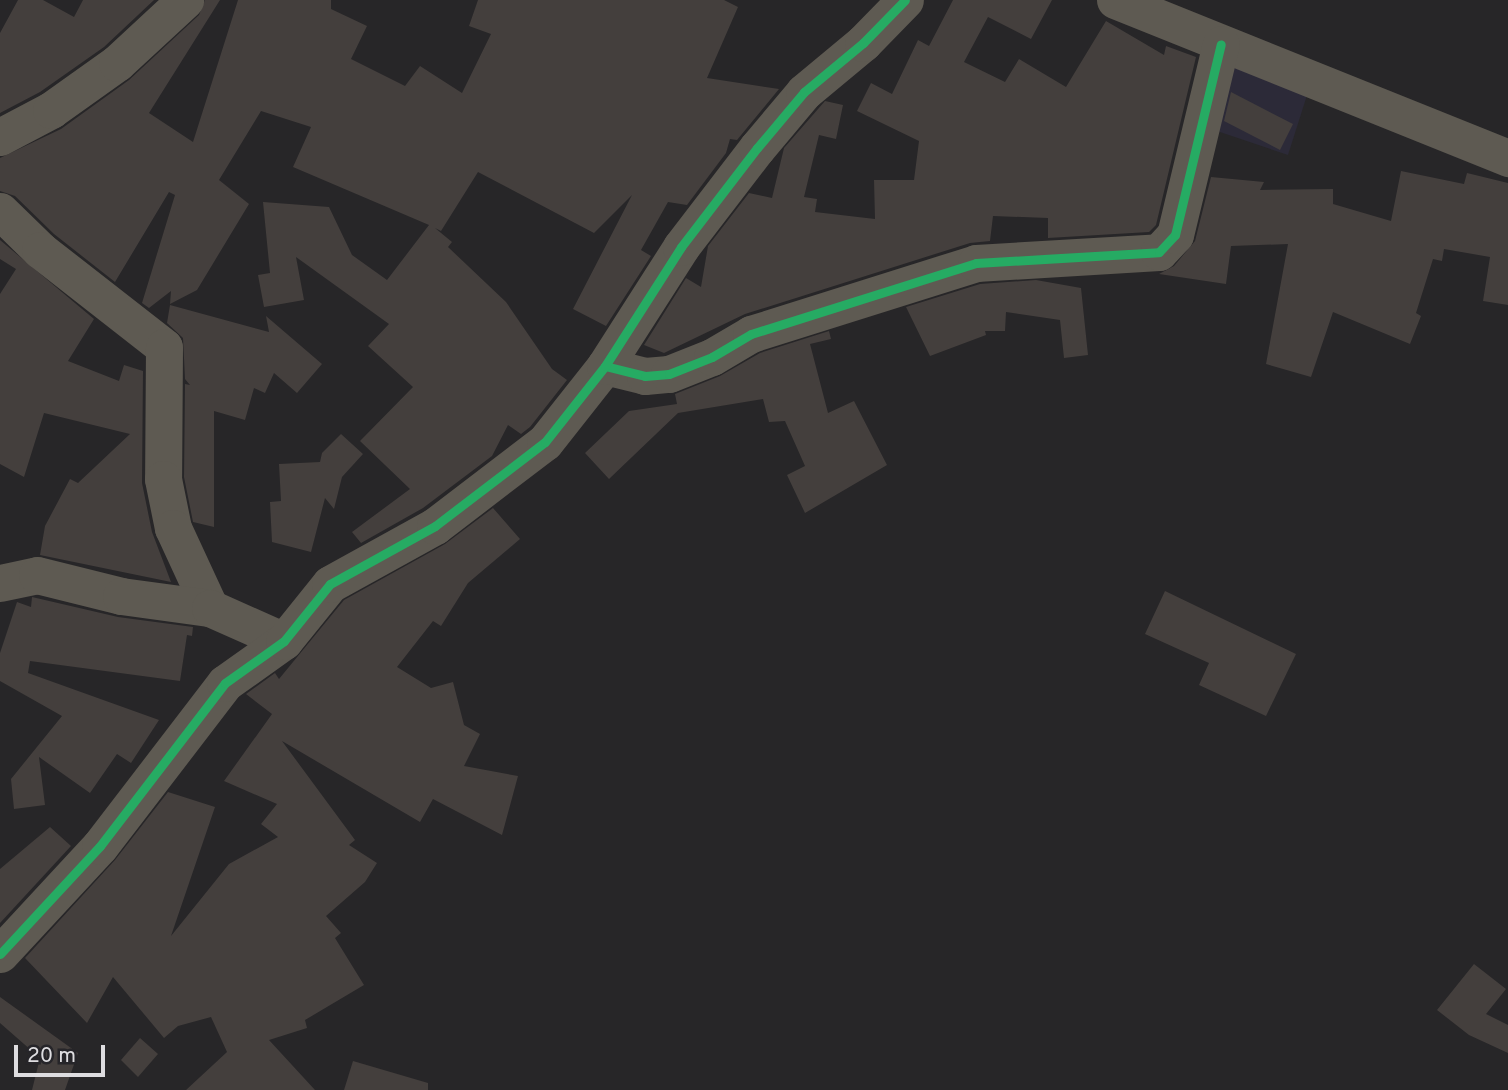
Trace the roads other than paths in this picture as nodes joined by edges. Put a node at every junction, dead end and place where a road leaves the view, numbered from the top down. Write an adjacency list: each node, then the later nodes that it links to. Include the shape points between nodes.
1 (185, 0): 5 (street, via 117,63 51,110)
2 (905, 0): 8 (street, via 863,43 804,92 757,148 681,247)
3 (1115, 0): 4 (street)
4 (1221, 44): 6 (street); 8 (street, via 1175,235 1159,252 976,263 751,334 712,357 669,374 645,376)
5 (0, 137)
6 (1508, 158)
7 (0, 211): 10 (street, via 40,250 164,347 163,479 173,528)
8 (605, 366): 11 (street, via 545,442 435,526 330,584)
9 (0, 583): 10 (street, via 37,575 121,596)
10 (210, 608): 11 (street)
11 (284, 641): 12 (street, via 225,683 100,846)
12 (0, 954)

